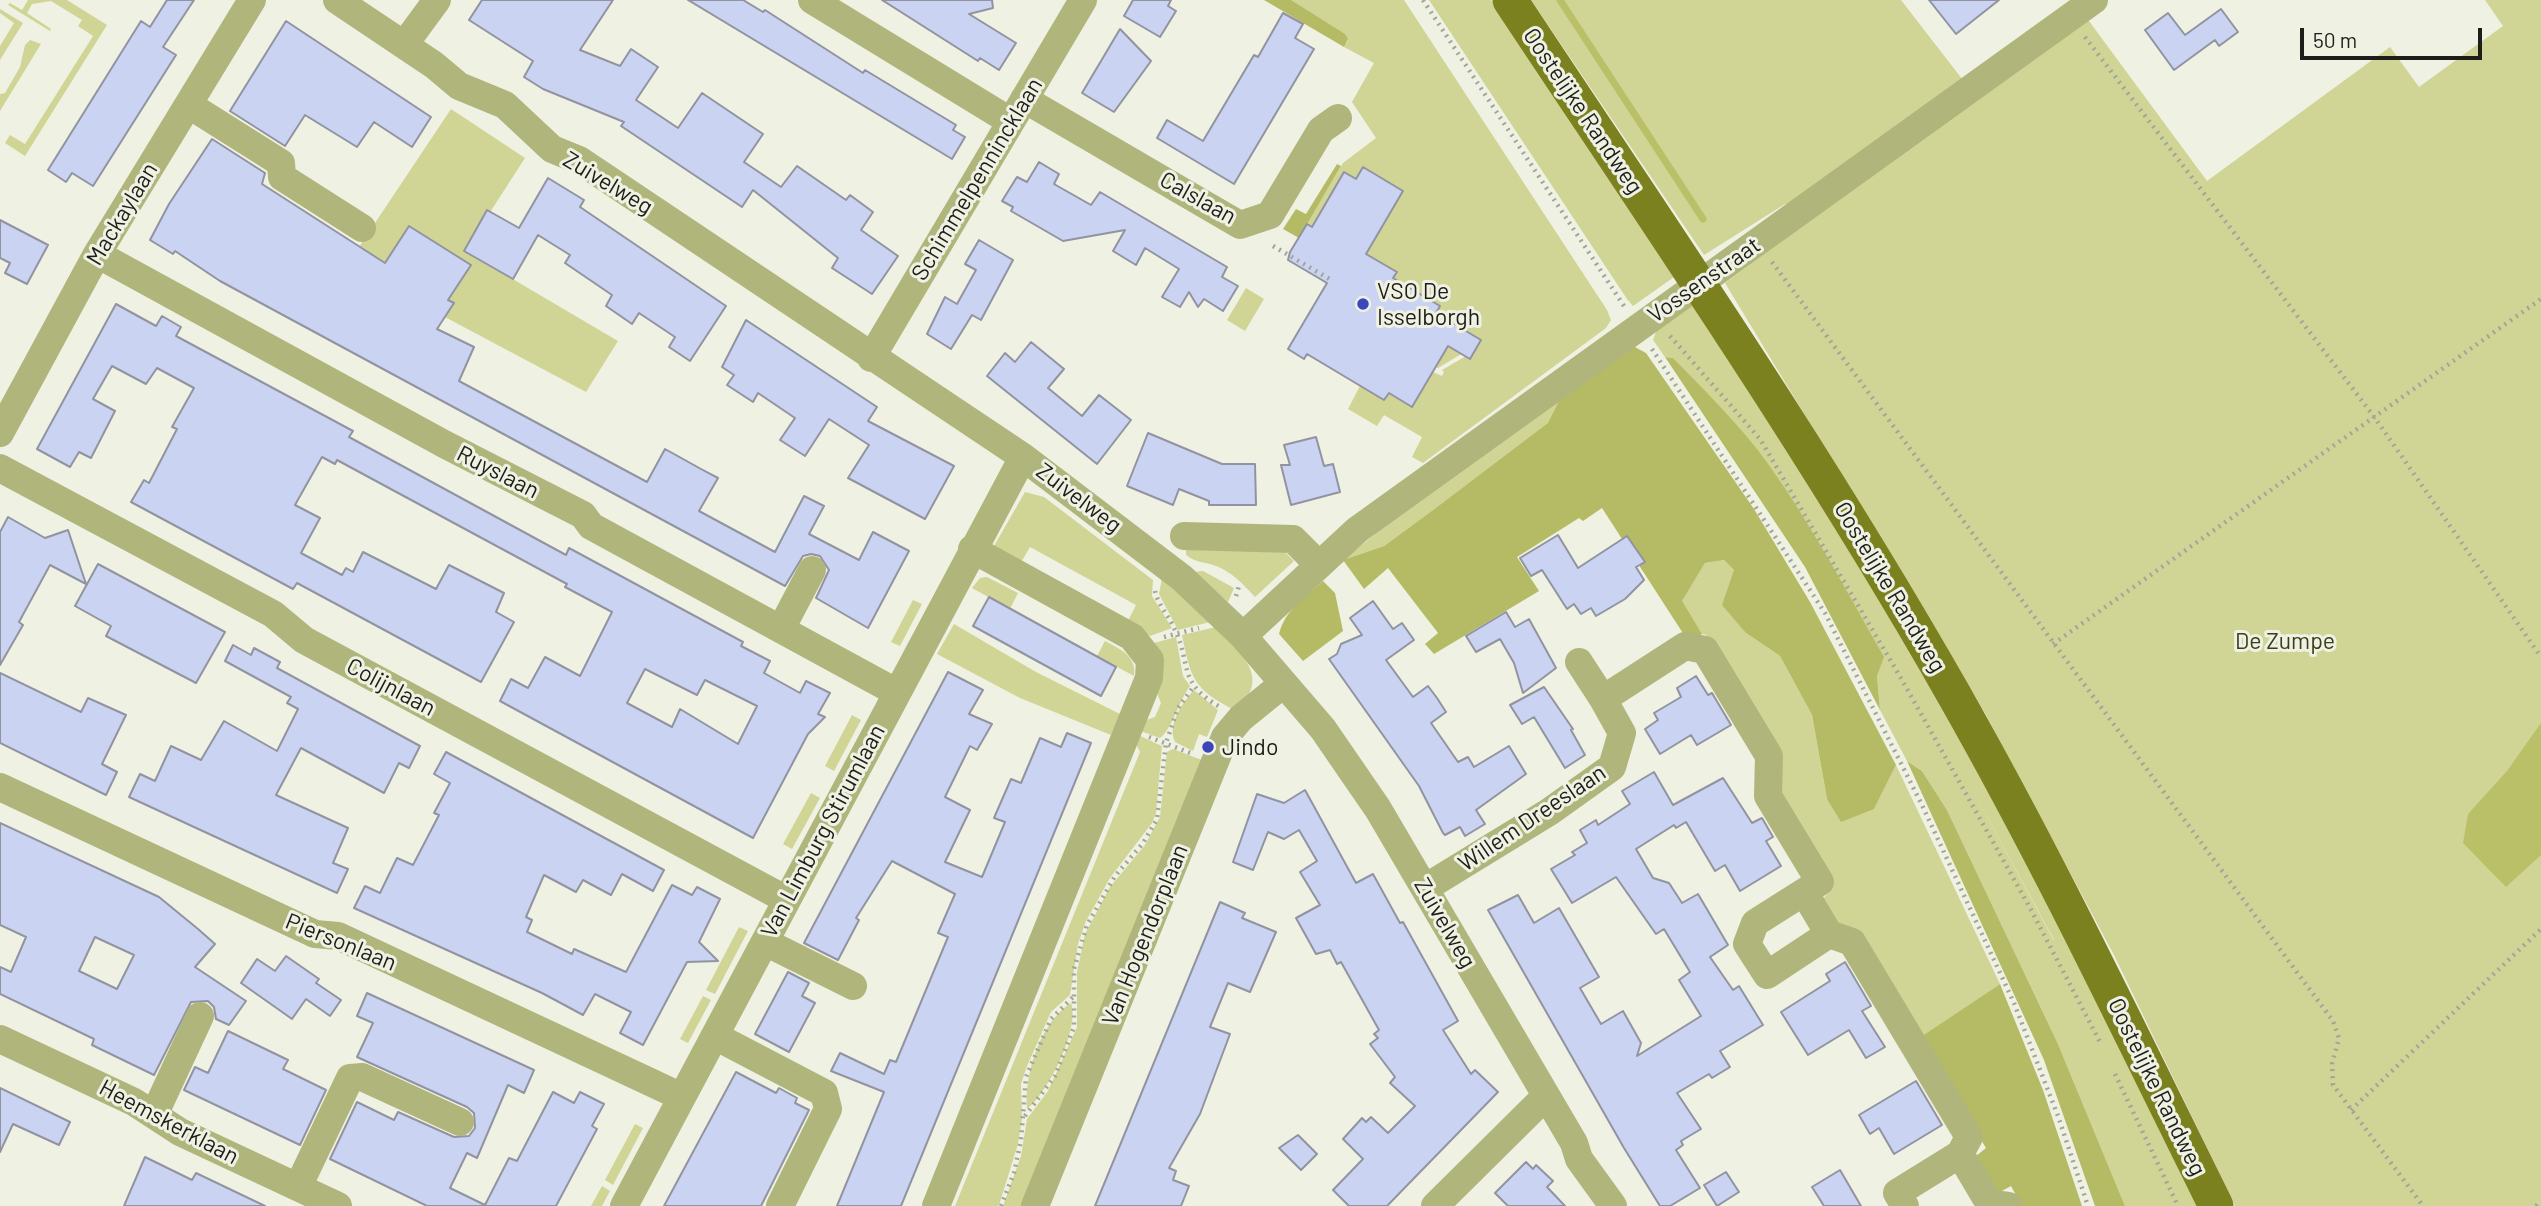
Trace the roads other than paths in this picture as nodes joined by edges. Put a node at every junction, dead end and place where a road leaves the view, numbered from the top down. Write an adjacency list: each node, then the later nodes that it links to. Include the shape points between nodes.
1 (253, 0): 9 (street, Mackaylaan)
2 (337, 0): 8 (street, Zuivelweg)
3 (437, 0): 8 (street)
4 (812, 0): 10 (street, Calslaan)
5 (1083, 0): 10 (street, Schimmelpennincklaan)
6 (1510, 0): 14 (main road, Oostelijke Randweg)
7 (2094, 0): 14 (street, Vossenstraat)
8 (404, 45): 15 (street, Zuivelweg, via 459,86 505,105 552,149 579,160)
9 (189, 105): 12 (street, via 281,163 282,177); 13 (street, Mackaylaan)
10 (1017, 110): 11 (street, Calslaan, via 1241,225 1270,215 1321,130); 15 (street, Schimmelpennincklaan)
11 (1338, 118)
12 (362, 228)
13 (97, 254): 16 (street, Mackaylaan); 23 (street, Ruyslaan, via 583,515 591,526)
14 (1699, 285): 21 (street, Vossenstraat, via 1357,530); 54 (main road, Oostelijke Randweg, via 1771,391 1954,694 2099,969)
15 (872, 358): 17 (street, Zuivelweg)
16 (0, 433)
17 (1023, 457): 20 (street, Van Limburg Stirumlaan); 24 (street, Zuivelweg, via 1165,564)
18 (0, 468): 32 (street, Colijnlaan, via 273,614 304,640)
19 (1184, 537): 21 (street, via 1293,539)
20 (972, 549): 27 (street, Van Limburg Stirumlaan); 49 (street, via 1132,637 1150,660 1150,678)
21 (1318, 564): 24 (street, Vossenstraat)
22 (812, 570): 23 (street)
23 (781, 629): 27 (street, Ruyslaan)
24 (1243, 636): 26 (street, Zuivelweg)
25 (1579, 662): 28 (street, Willem Dreeslaan)
26 (1283, 684): 30 (street, Zuivelweg, via 1323,729); 50 (street, Van Hogendorplaan, via 1225,737)
27 (896, 692): 32 (street, Van Limburg Stirumlaan)
28 (1603, 699): 30 (street, Willem Dreeslaan, via 1622,733 1612,767 1549,812); 31 (street, via 1685,646 1705,650 1769,756 1768,796 1820,882)
29 (0, 787): 40 (street, Piersonlaan, via 315,934 338,936)
30 (1425, 888): 39 (street, Zuivelweg)
31 (1804, 892): 33 (street); 33 (street, via 1755,923 1747,944 1767,975)
32 (787, 900): 34 (street, Van Limburg Stirumlaan)
33 (1829, 934): 43 (street, via 1852,942 1962,1125 1969,1137)
34 (765, 942): 35 (street); 37 (street, Van Limburg Stirumlaan)
35 (853, 986)
36 (200, 1016): 41 (street)
37 (715, 1035): 40 (street, Van Limburg Stirumlaan); 48 (street, via 824,1093 828,1109)
38 (0, 1039): 41 (street, Heemskerklaan)
39 (1546, 1096): 51 (street); 52 (street, Zuivelweg, via 1579,1158)
40 (682, 1097): 47 (street, Van Limburg Stirumlaan)
41 (154, 1115): 44 (street, Heemskerklaan, via 180,1132)
42 (460, 1122): 44 (street, via 362,1077 339,1073)
43 (1960, 1153): 45 (street); 53 (street, via 1897,1193)
44 (298, 1187): 46 (street, Heemskerklaan)
45 (1994, 1205)
46 (338, 1206)
47 (624, 1206)
48 (780, 1206)
49 (936, 1206)
50 (1035, 1206)
51 (1435, 1206)
52 (1613, 1206)
53 (1905, 1206)
54 (2216, 1206)

